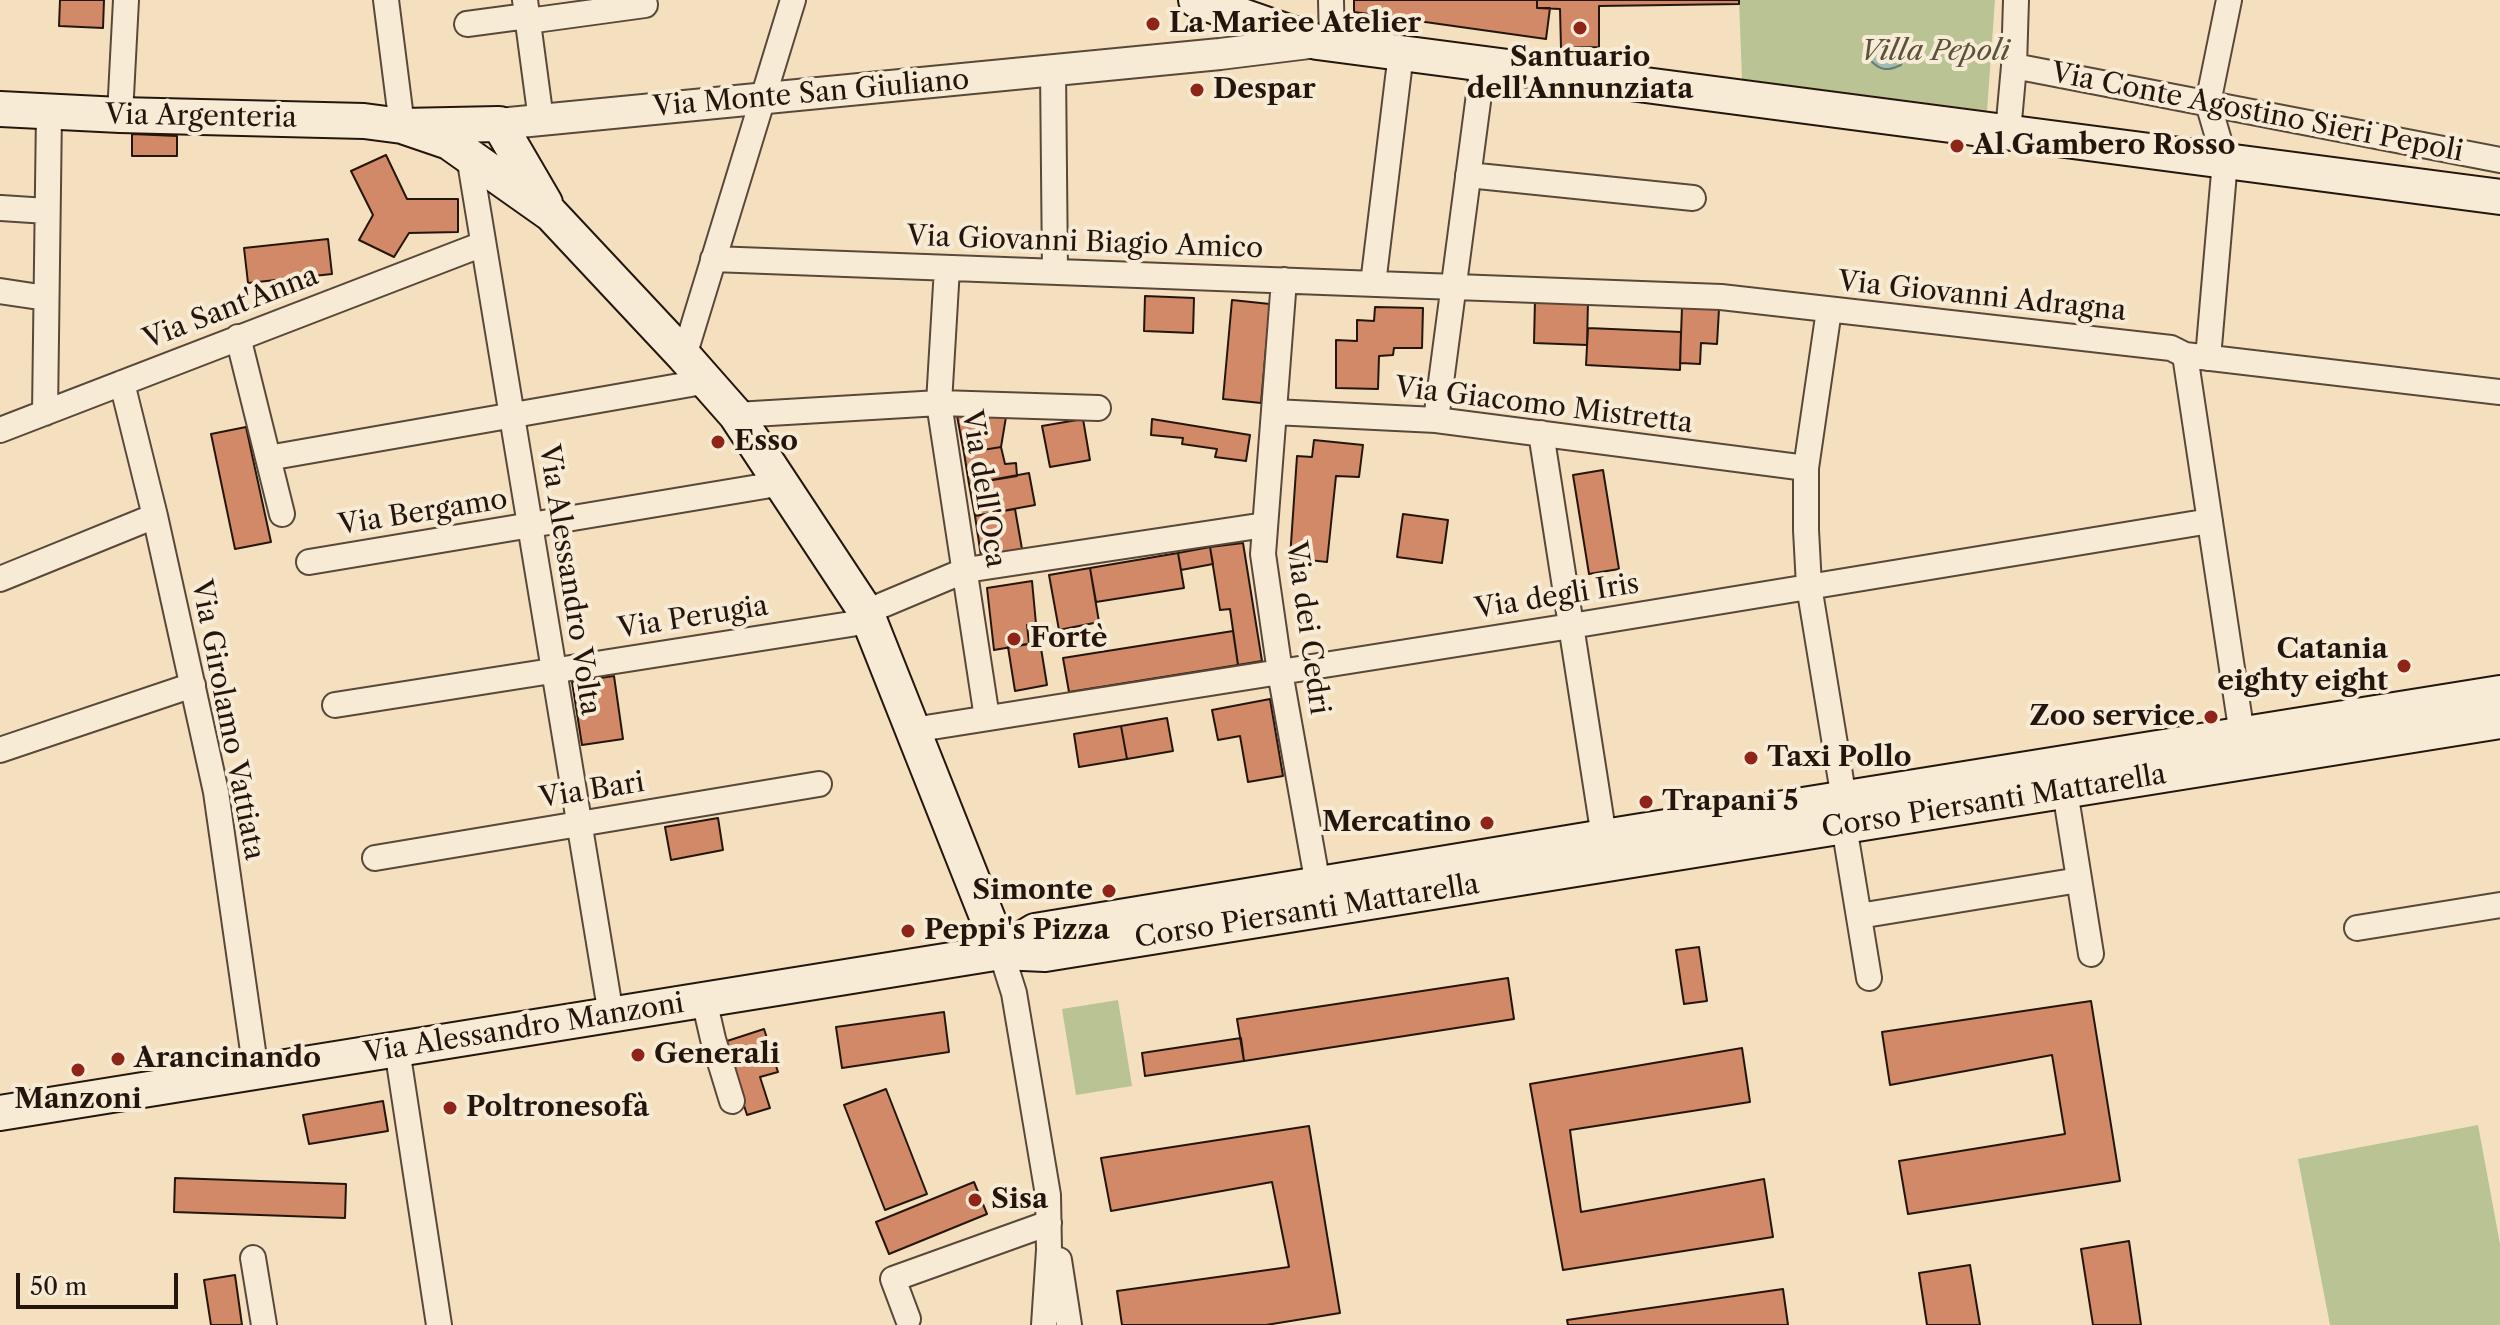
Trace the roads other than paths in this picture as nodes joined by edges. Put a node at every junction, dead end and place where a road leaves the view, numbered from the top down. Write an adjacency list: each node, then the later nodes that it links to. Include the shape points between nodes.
1 (126, 0): 21 (street)
2 (386, 0): 24 (street)
3 (793, 0): 17 (street)
4 (1331, 0): 11 (street)
5 (2016, 0): 15 (street)
6 (2229, 0): 18 (street)
7 (644, 3): 9 (street)
8 (1206, 3): 11 (main road, Via Conte Agostino Sieri Pepoli); 13 (street)
9 (527, 12): 10 (street); 22 (street)
10 (467, 24)
11 (1324, 43): 12 (main road, Via Conte Agostino Sieri Pepoli); 13 (street, Via Conte Agostino Sieri Pepoli)
12 (1401, 53): 14 (main road, Via Conte Agostino Sieri Pepoli); 42 (street)
13 (1220, 54): 16 (street, Via Monte San Giuliano)
14 (1483, 64): 25 (main road, Via Conte Agostino Sieri Pepoli); 30 (street)
15 (2014, 66): 18 (street, Via Conte Agostino Sieri Pepoli); 25 (street)
16 (1053, 70): 17 (street, Via Monte San Giuliano); 40 (street)
17 (762, 98): 22 (street, Via Monte San Giuliano); 38 (street)
18 (2208, 103): 26 (street, Via Conte Agostino Sieri Pepoli); 29 (street)
19 (0, 109): 20 (main road, Via Argenteria)
20 (49, 112): 21 (main road, Via Argenteria); 35 (street)
21 (120, 115): 24 (main road, Via Argenteria)
22 (541, 120): 23 (street, Via Monte San Giuliano)
23 (499, 124): 24 (main road, Via Monte San Giuliano); 36 (main road)
24 (402, 126): 27 (main road, via 449,142)
25 (2008, 132): 29 (main road, Via Conte Agostino Sieri Pepoli)
26 (2454, 151): 28 (street, Via Conte Agostino Sieri Pepoli); 31 (street)
27 (469, 156): 36 (main road); 37 (street, Via Alessandro Volta)
28 (2500, 160)
29 (2225, 161): 31 (main road, Via Conte Agostino Sieri Pepoli); 49 (street)
30 (1468, 175): 33 (street); 43 (street)
31 (2447, 190): 32 (main road, Via Conte Agostino Sieri Pepoli)
32 (2500, 197)
33 (1693, 198)
34 (1, 208): 35 (street)
35 (47, 211): 45 (street)
36 (551, 214): 48 (main road)
37 (483, 244): 47 (street, Via Sant'Anna); 58 (street, Via Alessandro Volta)
38 (713, 259): 39 (street, Via Giovanni Biagio Amico); 48 (street)
39 (947, 268): 40 (street, Via Giovanni Biagio Amico); 53 (street, Via dell'Oca)
40 (1055, 272): 41 (street, Via Giovanni Biagio Amico)
41 (1284, 280): 42 (street, Via Giovanni Biagio Amico); 55 (street, Via dei Cedri)
42 (1373, 284): 43 (street, Via Giovanni Biagio Amico)
43 (1454, 287): 46 (street, Via Giovanni Adragna, via 1721,297); 59 (street)
44 (0, 291): 45 (street)
45 (46, 298): 56 (street)
46 (1829, 310): 49 (street, Via Giovanni Adragna, via 2171,348); 63 (street)
47 (238, 337): 51 (street, Via Sant'Anna); 62 (street)
48 (684, 356): 50 (main road)
49 (2196, 356): 52 (street, Via Giovanni Adragna); 67 (street)
50 (708, 381): 57 (main road); 58 (street)
51 (122, 383): 56 (street, Via Sant'Anna); 66 (street, Via Girolamo Vattiata)
52 (2499, 398)
53 (939, 403): 54 (street); 57 (street); 71 (street, Via dell'Oca)
54 (1098, 408)
55 (1274, 412): 59 (street, Via Giacomo Mistretta); 68 (street, Via dei Cedri)
56 (45, 413): 60 (street, Via Sant'Anna)
57 (736, 415): 64 (main road)
58 (512, 416): 62 (street); 69 (street, Via Alessandro Volta)
59 (1436, 420): 61 (street, Via Giacomo Mistretta)
60 (0, 430)
61 (1541, 433): 63 (street, Via Giacomo Mistretta); 75 (street)
62 (268, 458): 65 (street)
63 (1806, 468): 73 (street)
64 (783, 483): 69 (street, Via Bergamo); 74 (main road)
65 (282, 514)
66 (155, 516): 72 (street); 78 (street, Via Girolamo Vattiata)
67 (2210, 521): 73 (street, Via degli Iris); 84 (street)
68 (1265, 525): 71 (street, Via Perugia); 77 (street, Via dei Cedri, via 1263,554)
69 (530, 526): 70 (street, Via Bergamo); 76 (street, Via Alessandro Volta)
70 (309, 562)
71 (966, 570): 74 (street, Via Perugia); 81 (street, Via dell'Oca)
72 (0, 579)
73 (1809, 586): 75 (street, Via degli Iris); 88 (street)
74 (868, 616): 76 (street, Via Perugia); 83 (main road)
75 (1571, 626): 77 (street, Via degli Iris); 90 (street)
76 (554, 671): 80 (street, Via Perugia); 89 (street, Via Alessandro Volta)
77 (1280, 672): 81 (street, Via degli Iris); 94 (street, Via dei Cedri)
78 (193, 685): 85 (street); 104 (street, Via Girolamo Vattiata, via 216,792)
79 (2500, 693): 84 (main road, Corso Piersanti Mattarella)
80 (335, 705)
81 (987, 718): 83 (street, Via degli Iris)
82 (2500, 721): 87 (main road, Corso Piersanti Mattarella)
83 (913, 730): 98 (main road)
84 (2242, 735): 88 (main road, Corso Piersanti Mattarella)
85 (0, 750)
86 (819, 784): 89 (street, Via Bari)
87 (2065, 791): 88 (main road, Corso Piersanti Mattarella); 92 (street)
88 (1844, 813): 90 (main road, Corso Piersanti Mattarella); 93 (main road, Corso Piersanti Mattarella); 96 (street)
89 (578, 824): 91 (street, Via Bari); 102 (street, Via Alessandro Volta)
90 (1604, 837): 93 (main road, Corso Piersanti Mattarella)
91 (375, 858)
92 (2079, 880): 96 (street); 99 (street)
93 (1409, 883): 94 (main road, Corso Piersanti Mattarella); 98 (main road, Corso Piersanti Mattarella, via 1045,954)
94 (1318, 885): 98 (main road, Corso Piersanti Mattarella, via 1035,931)
95 (2500, 905): 97 (street)
96 (1859, 916): 100 (street)
97 (2357, 928)
98 (1001, 952): 101 (main road, Via Alessandro Manzoni); 107 (street, via 1014,993)
99 (2091, 954)
100 (1869, 978)
101 (704, 1000): 102 (main road, Via Alessandro Manzoni); 105 (street)
102 (611, 1015): 103 (main road, Via Alessandro Manzoni)
103 (397, 1049): 104 (main road, Via Alessandro Manzoni); 112 (street)
104 (256, 1072): 106 (main road, Via Alessandro Manzoni)
105 (732, 1101)
106 (0, 1113)
107 (1048, 1195): 108 (street); 114 (street)
108 (1049, 1223): 110 (street, via 893,1279); 113 (street)
109 (253, 1258): 111 (street)
110 (908, 1319)
111 (264, 1325)
112 (439, 1325)
113 (1044, 1325)
114 (1069, 1325)

